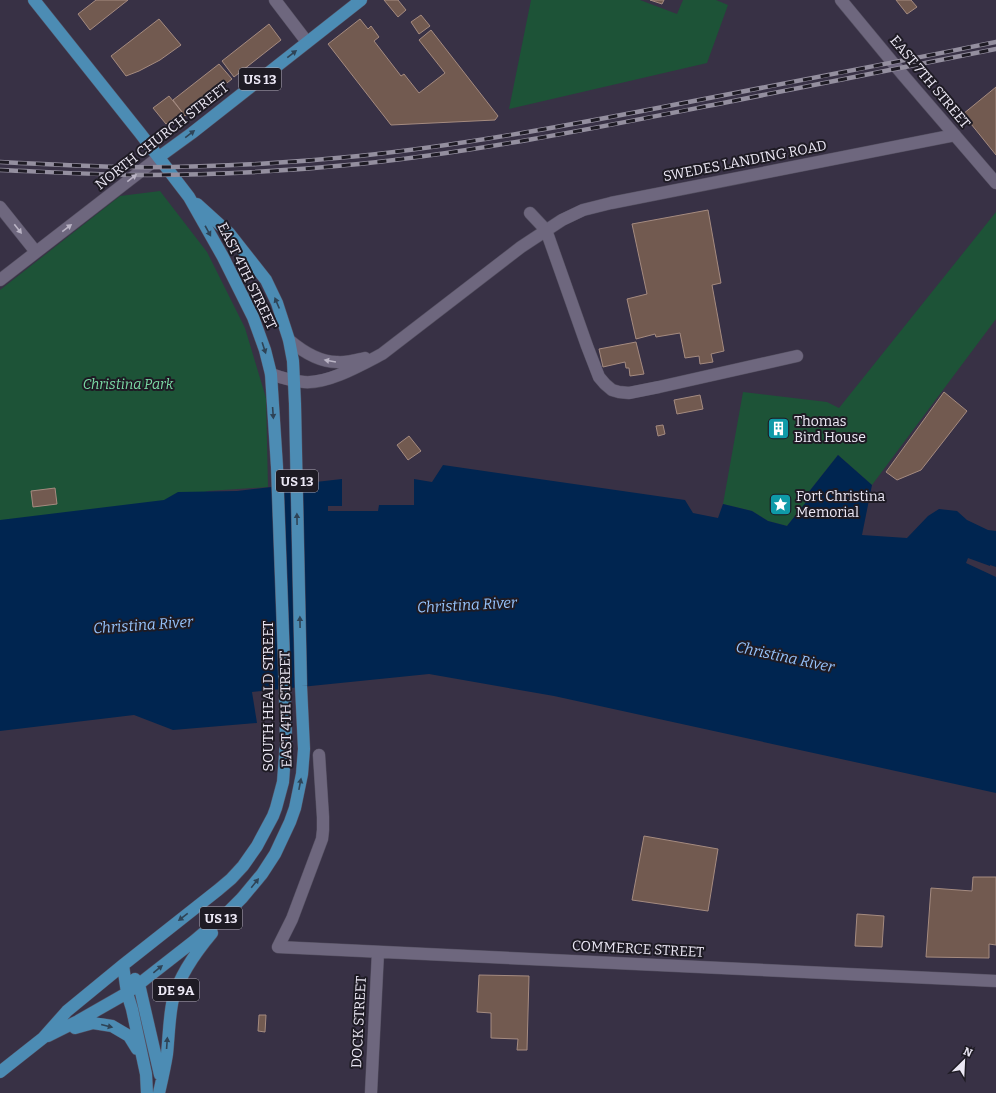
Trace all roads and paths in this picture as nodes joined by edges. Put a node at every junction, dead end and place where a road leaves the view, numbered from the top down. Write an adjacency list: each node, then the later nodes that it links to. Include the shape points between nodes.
1 (34, 0): 7 (main road, EAST 4TH STREET / US 13)
2 (275, 0): 5 (street)
3 (361, 0): 5 (main road, NORTH CHURCH STREET / US 13)
4 (847, 2): 6 (street, EAST 7TH STREET)
5 (307, 42): 7 (main road, NORTH CHURCH STREET / US 13, one-way to 5)
6 (955, 135): 8 (street, EAST 7TH STREET); 12 (street, SWEDES LANDING ROAD, via 611,203 583,210)
7 (159, 157): 9 (main road, EAST 4TH STREET / US 13); 13 (street, NORTH CHURCH STREET, one-way to 7)
8 (996, 183)
9 (189, 197): 15 (main road, EAST 4TH STREET / US 13, one-way to 9, via 277,303 266,280 229,232); 18 (main road, EAST 4TH STREET / US 13, one-way to 18, via 253,317)
10 (0, 207): 13 (street, one-way to 13)
11 (530, 213): 12 (street)
12 (546, 230): 16 (street, SWEDES LANDING ROAD); 17 (street, via 586,346 599,377 612,390 628,393 652,389)
13 (36, 252): 14 (street, NORTH CHURCH STREET)
14 (0, 280)
15 (289, 340): 16 (street, SWEDES LANDING ROAD, one-way to 15, via 337,362 316,357); 19 (main road, EAST 4TH STREET / US 13)
16 (382, 354): 19 (street, SWEDES LANDING ROAD, via 347,372 328,378 306,382)
17 (797, 356)
18 (271, 374): 19 (street, SWEDES LANDING ROAD); 20 (main road, EAST 4TH STREET / US 13, one-way to 20)
19 (294, 381): 22 (main road, EAST 4TH STREET / US 13, one-way to 19, via 302,774 304,749)
20 (277, 468): 25 (main road, SOUTH HEALD STREET / US 13, one-way to 25, via 286,741 283,782 276,808 257,846 231,880)
21 (319, 755): 24 (street, COMMERCE STREET, via 322,839 292,919 278,947)
22 (290, 822): 23 (main road, SOUTH HEALD STREET / US 13, one-way to 22, via 262,874)
23 (227, 913): 27 (main road, SOUTH HEALD STREET / US 13, one-way to 23); 32 (main road, DE 9A, one-way to 23, via 167,1055 170,1015 180,979)
24 (378, 952): 26 (street, COMMERCE STREET); 34 (street, DOCK STREET)
25 (123, 965): 27 (main road); 28 (main road); 29 (main road, SOUTH HEALD STREET / US 13, via 67,1011)
26 (996, 981)
27 (140, 984): 28 (main road, SOUTH HEALD STREET / US 13); 32 (main road)
28 (127, 993): 29 (main road, SOUTH HEALD STREET / US 13); 30 (main road)
29 (43, 1038): 30 (main road, one-way to 30, via 93,1023 112,1026 129,1036); 31 (main road, SOUTH HEALD STREET / US 13)
30 (143, 1060): 33 (main road)
31 (0, 1072)
32 (160, 1087)
33 (147, 1093)
34 (371, 1093)

